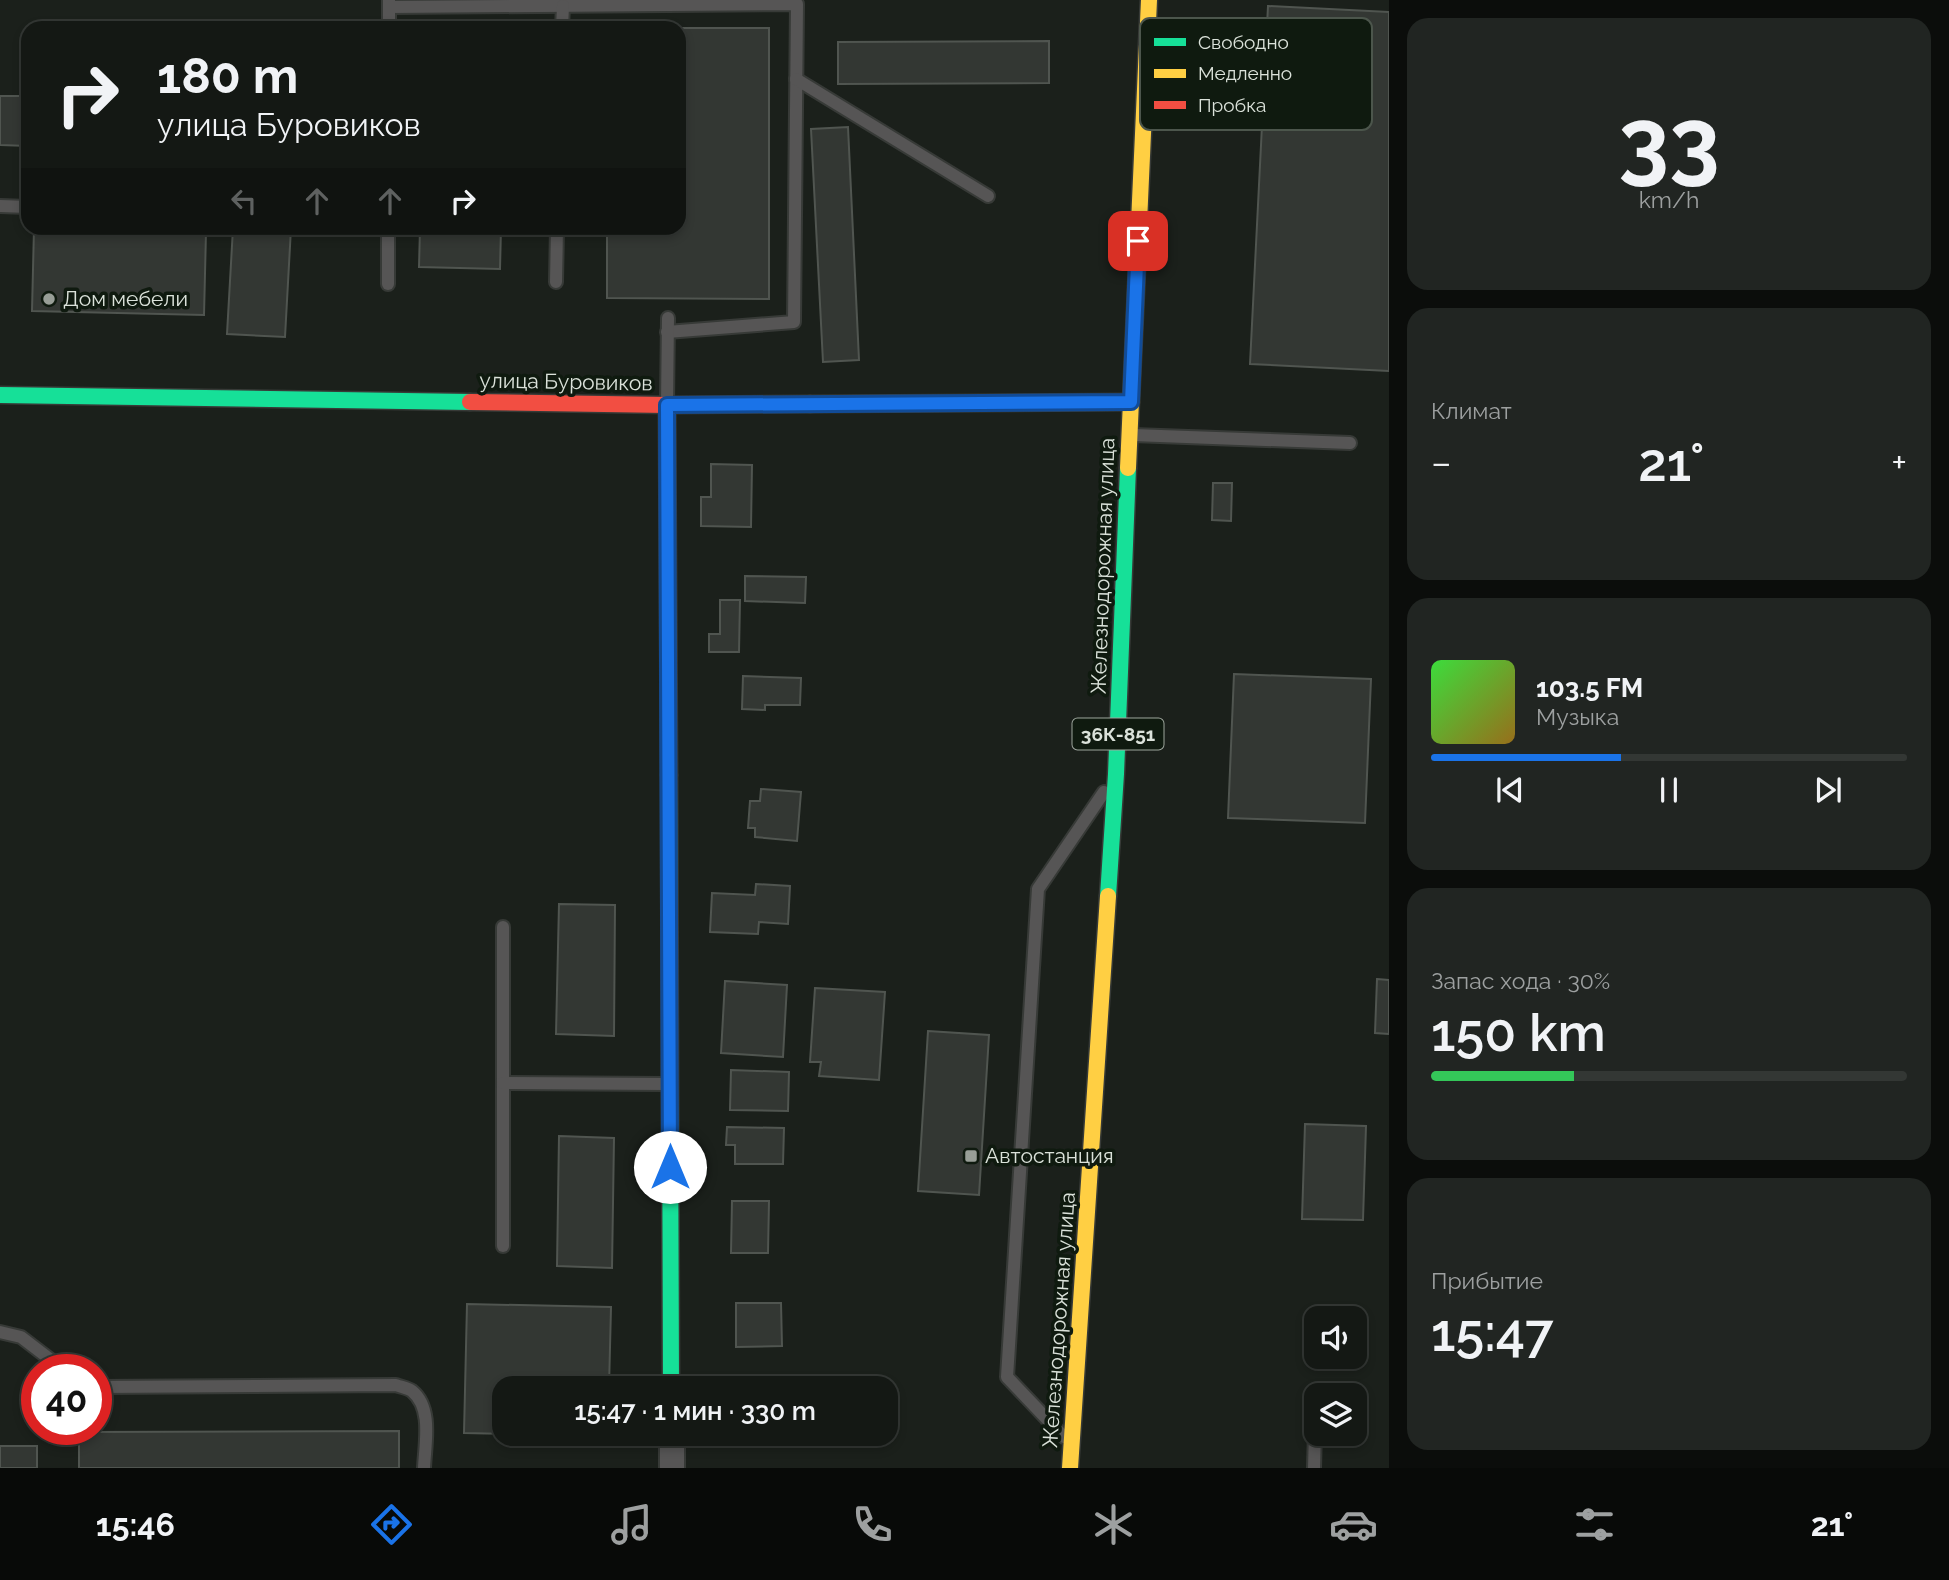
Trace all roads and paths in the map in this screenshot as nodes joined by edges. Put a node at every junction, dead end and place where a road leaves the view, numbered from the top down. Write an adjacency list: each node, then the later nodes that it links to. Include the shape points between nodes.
1 (1149, 0): 5 (street, Железнодорожная улица / 36К-851)
2 (801, 2): 4 (lane); 7 (lane)
3 (389, 4): 4 (lane)
4 (563, 6): 6 (lane)
5 (1148, 18)
6 (562, 21)
7 (796, 79): 9 (lane); 17 (lane, via 794,322)
8 (1143, 130): 19 (street, Железнодорожная улица / 36К-851)
9 (988, 196)
10 (0, 206): 11 (lane)
11 (21, 207)
12 (388, 235): 15 (lane)
13 (557, 235): 14 (lane)
14 (556, 282)
15 (388, 284)
16 (667, 318): 17 (lane)
17 (667, 332): 20 (lane)
18 (0, 395): 20 (street, улица Буровиков)
19 (1131, 402): 20 (street, улица Буровиков); 21 (street, Железнодорожная улица / 36К-851)
20 (667, 405): 26 (street)
21 (1130, 435): 22 (lane); 23 (street, Железнодорожная улица / 36К-851)
22 (1350, 443)
23 (1116, 774): 32 (street, Железнодорожная улица / 36К-851); 32 (lane, via 1038,889 1007,1377)
24 (503, 927): 25 (lane)
25 (503, 1083): 26 (lane); 27 (lane)
26 (670, 1084): 30 (street)
27 (503, 1246)
28 (0, 1332): 29 (lane, via 21,1337)
29 (43, 1354)
30 (671, 1376)
31 (112, 1387): 35 (lane, via 396,1385 411,1390 421,1401 426,1416)
32 (1072, 1444): 37 (street, Железнодорожная улица / 36К-851)
33 (672, 1446): 36 (street)
34 (1314, 1446): 38 (lane)
35 (425, 1468)
36 (672, 1468)
37 (1070, 1468)
38 (1314, 1468)

